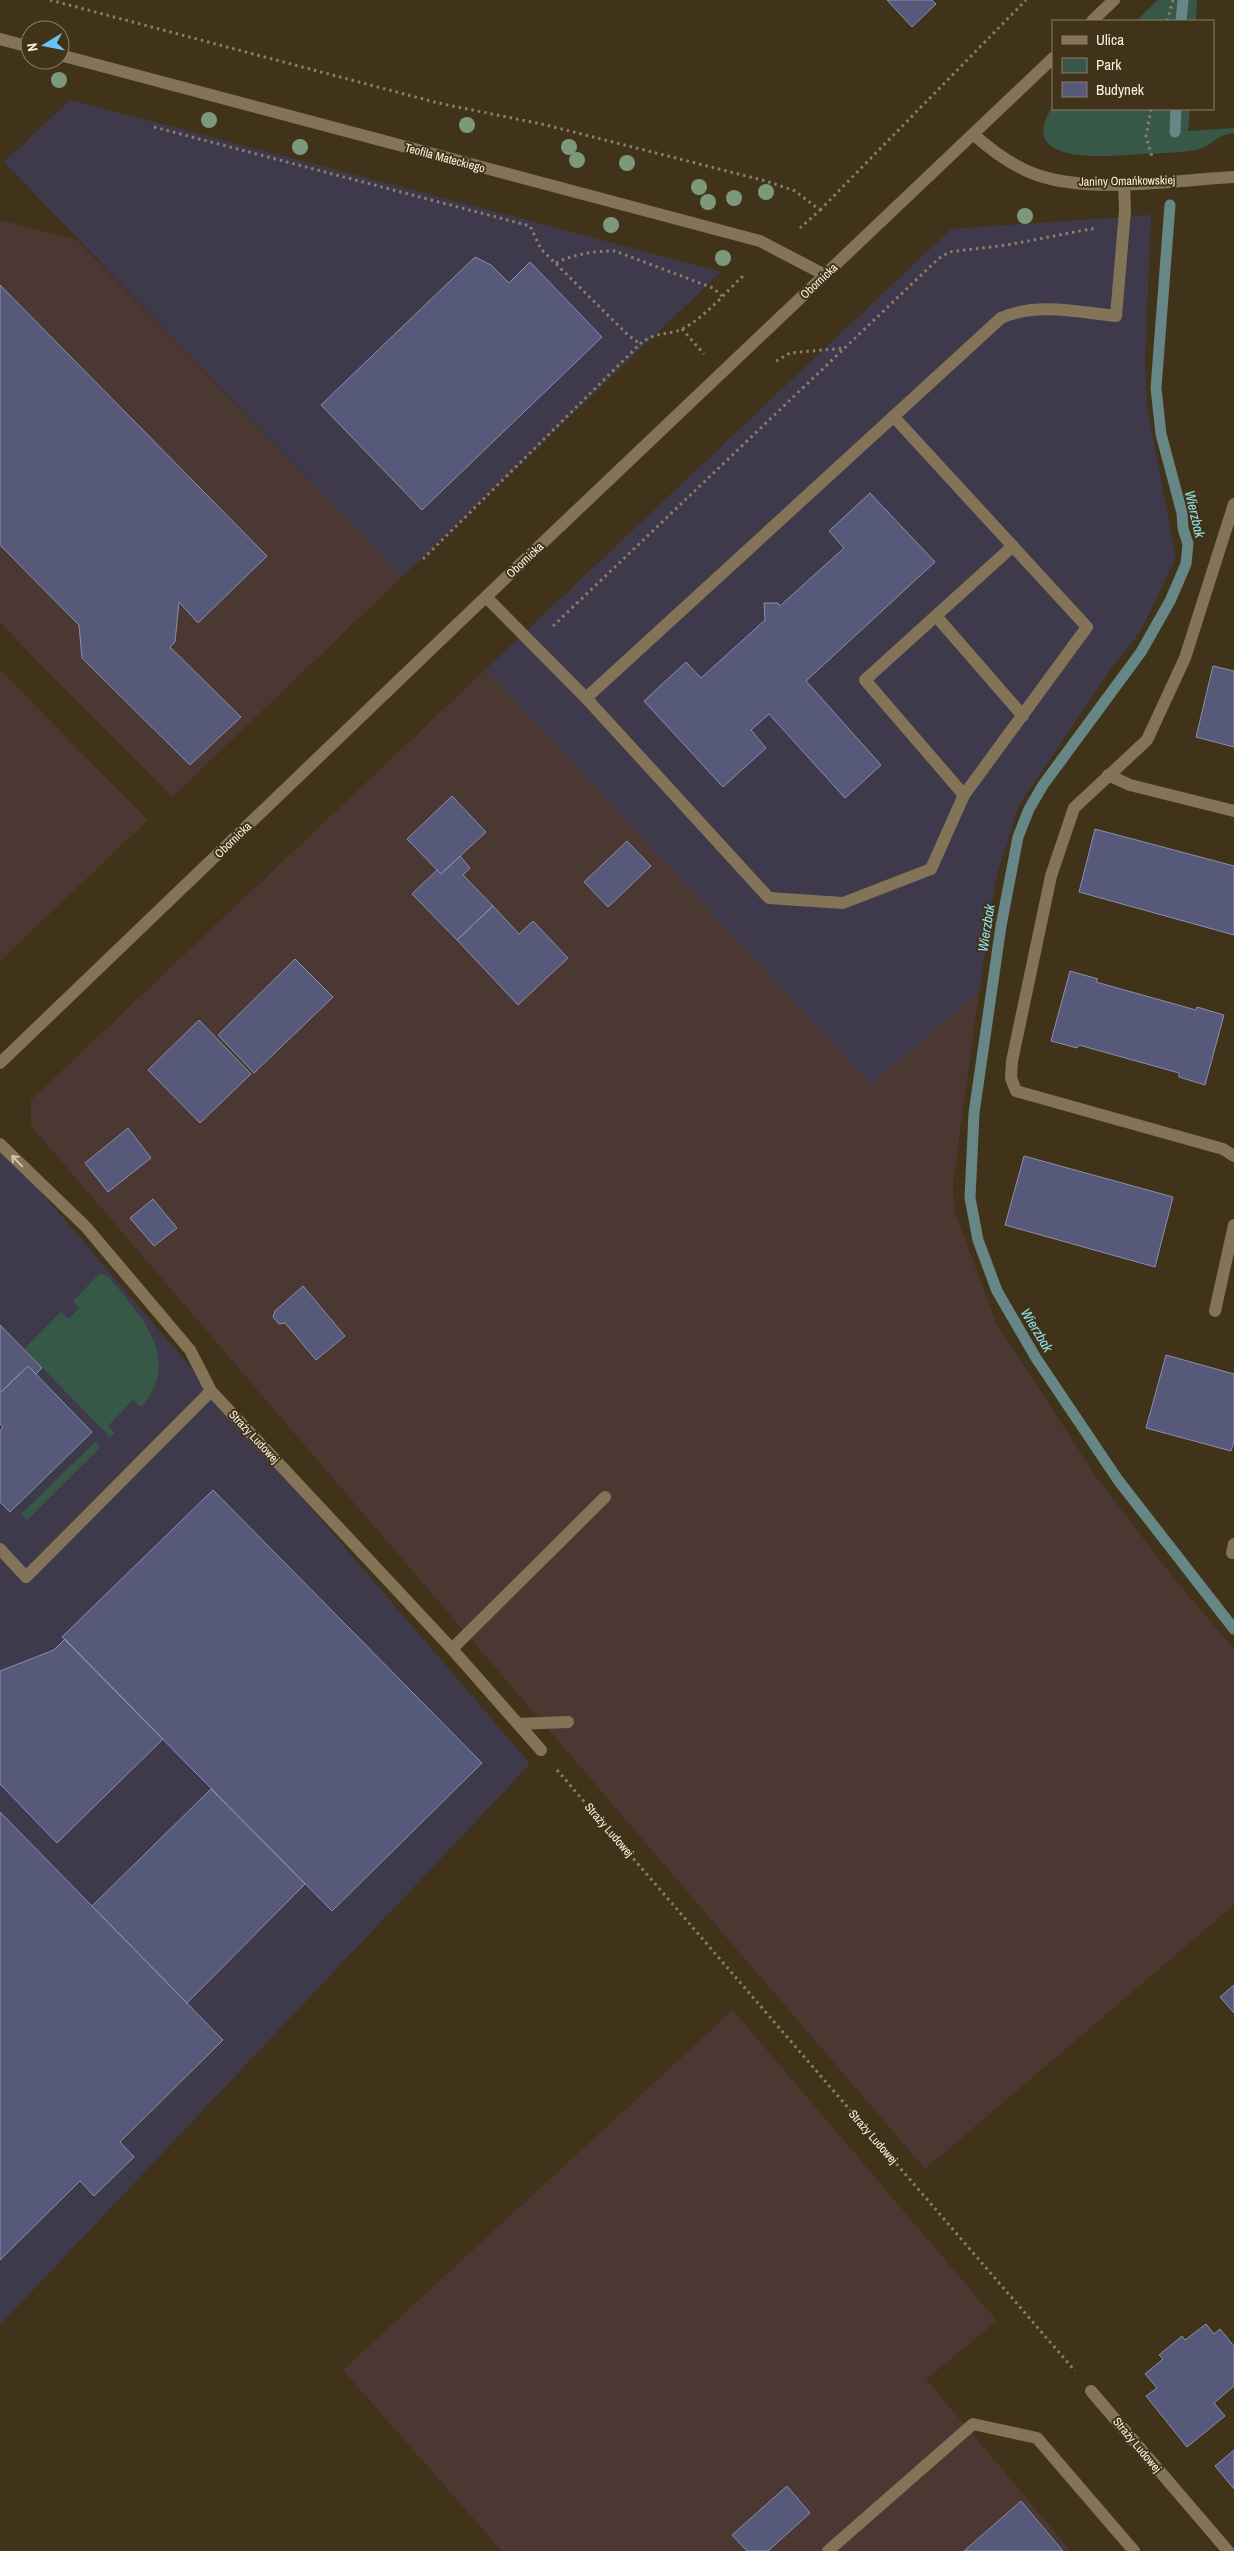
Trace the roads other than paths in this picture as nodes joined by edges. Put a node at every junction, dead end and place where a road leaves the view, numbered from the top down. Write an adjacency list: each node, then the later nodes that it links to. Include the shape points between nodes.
1 (1114, 0): 2 (main road)
2 (1093, 20)
3 (0, 40): 4 (main road)
4 (20, 45)
5 (70, 59): 10 (main road, Teofila Mateckiego, via 760,242)
6 (1052, 59): 7 (main road, Obornicka)
7 (973, 134): 9 (main road, Janiny Omańkowskiej, via 992,151 1038,175 1079,183); 10 (main road, Obornicka)
8 (1234, 177): 9 (main road, Janiny Omańkowskiej)
9 (1124, 184): 11 (main road, via 1125,211 1116,316 1033,309 1001,318)
10 (825, 275): 14 (main road, Obornicka)
11 (894, 417): 13 (main road); 16 (main road)
12 (1234, 504): 18 (main road, via 1185,658 1147,740)
13 (1013, 546): 15 (main road); 17 (main road, via 1087,626)
14 (486, 597): 16 (main road); 21 (main road, Obornicka)
15 (936, 616): 17 (main road); 19 (main road, via 866,680)
16 (586, 698): 19 (main road, via 769,898 843,903 931,869)
17 (1023, 716): 19 (main road)
18 (1108, 774): 20 (main road, via 1130,785); 23 (main road, via 1074,808 1051,876 1011,1078 1016,1091 1223,1149)
19 (964, 795)
20 (1234, 811)
21 (0, 1063)
22 (0, 1144): 26 (main road, Straży Ludowej, one-way to 22, via 184,1343 86,1227)
23 (1234, 1156)
24 (1234, 1225): 25 (main road)
25 (1215, 1311)
26 (210, 1391): 28 (main road, via 26,1578); 29 (main road, Straży Ludowej)
27 (605, 1497): 29 (main road)
28 (0, 1549)
29 (452, 1648): 31 (main road, Straży Ludowej)
30 (568, 1722): 31 (main road)
31 (518, 1724): 32 (main road, Straży Ludowej)
32 (540, 1750)
33 (1091, 2391): 36 (main road, Straży Ludowej)
34 (828, 2551): 35 (main road, via 973,2424 1037,2438)
35 (1134, 2551)
36 (1228, 2551)

